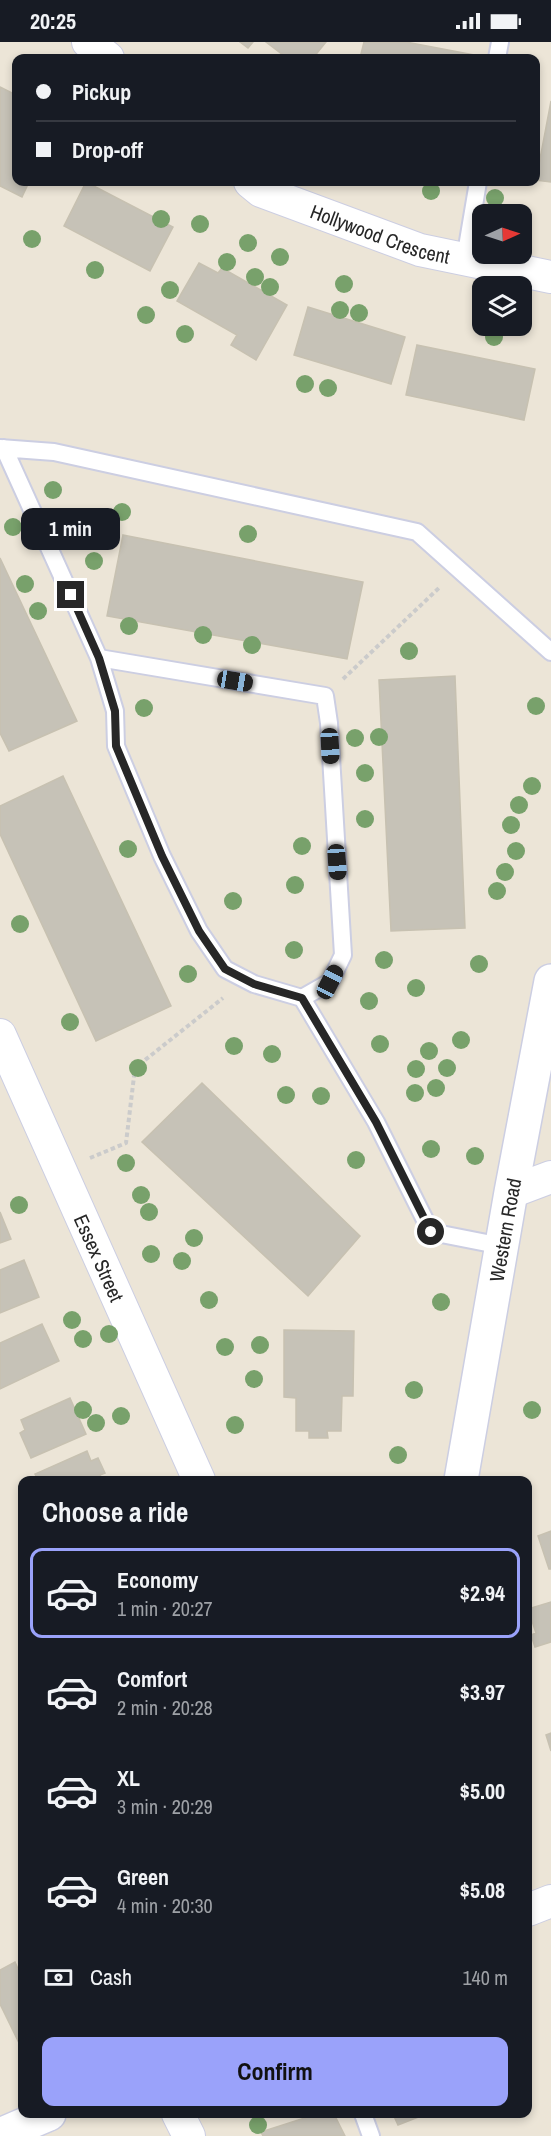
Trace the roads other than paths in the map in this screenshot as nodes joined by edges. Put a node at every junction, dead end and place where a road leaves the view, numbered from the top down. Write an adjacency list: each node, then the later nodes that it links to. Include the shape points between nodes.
1 (88, 42): 2 (street)
2 (103, 54)
3 (255, 186): 5 (street, Hollywood Crescent, via 420,250)
4 (477, 186): 5 (lane)
5 (465, 259): 6 (street, Hollywood Crescent)
6 (551, 277)
7 (2, 448): 8 (lane, via 54,452 417,531); 9 (lane)
8 (551, 652)
9 (99, 658): 11 (lane, via 115,711 116,746 162,856 199,931 225,969 245,980); 11 (lane, via 325,696 343,955 330,982)
10 (551, 981): 14 (main road, Western Road)
11 (302, 998): 15 (lane, via 376,1122 431,1232)
12 (0, 1035): 16 (street, Essex Street)
13 (551, 1177): 14 (street)
14 (511, 1192): 15 (main road, Western Road)
15 (502, 1246): 17 (main road, Western Road)
16 (197, 1476)
17 (462, 1476)
18 (551, 1901): 19 (street)
19 (532, 1908)
20 (39, 2118): 23 (main road)
21 (180, 2118): 24 (street)
22 (364, 2118): 25 (lane)
23 (0, 2134)
24 (189, 2136)
25 (371, 2136)

